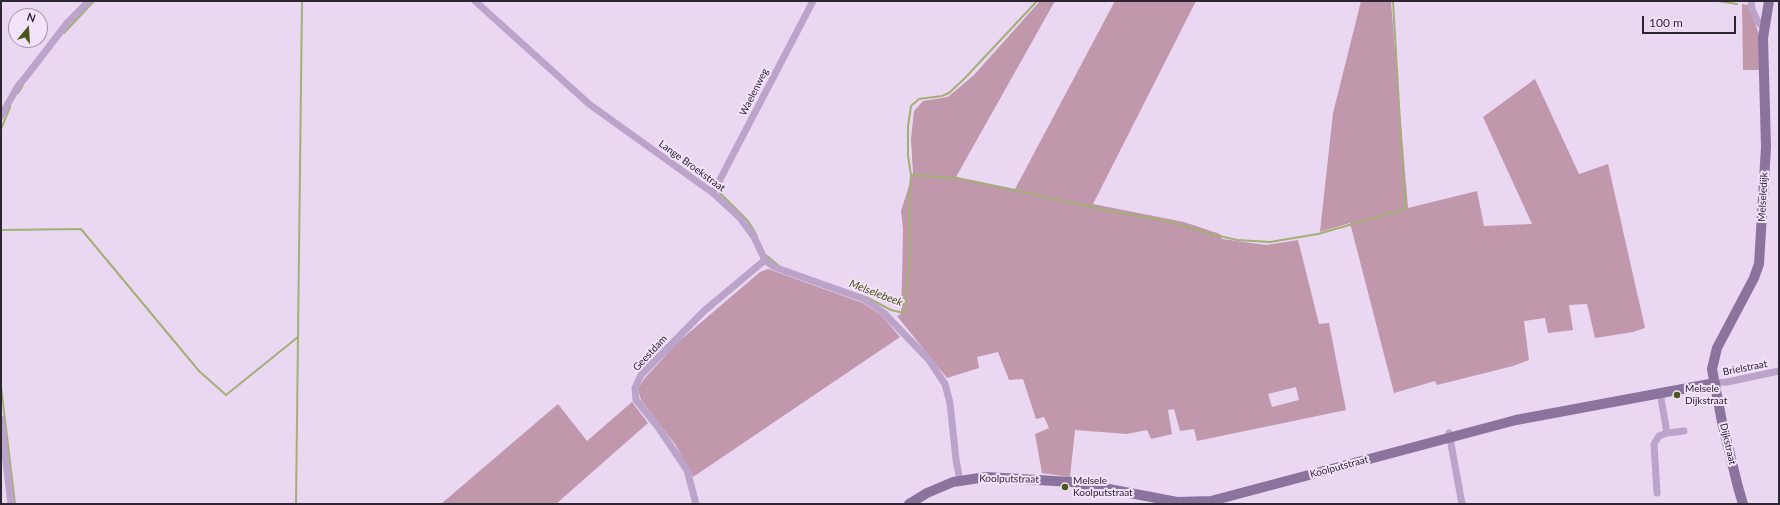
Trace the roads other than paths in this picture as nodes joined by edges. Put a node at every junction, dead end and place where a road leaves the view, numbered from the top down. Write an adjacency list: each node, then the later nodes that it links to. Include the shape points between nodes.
1 (89, 1): 7 (street, via 68,22 23,80)
2 (475, 1): 8 (street, Lange Broekstraat, via 588,104)
3 (813, 1): 8 (street, Waelenweg)
4 (1751, 1): 6 (street, via 1758,22)
5 (1769, 1): 6 (street, Melseledijk)
6 (1764, 28): 11 (street, Melseledijk, via 1766,147 1759,264 1717,348 1712,369)
7 (1, 116)
8 (713, 193): 9 (street, Lange Broekstraat, via 744,224 754,237)
9 (765, 260): 17 (street, via 774,267 864,299 884,313 929,360 945,384 948,394); 21 (street, Geestdam, via 704,311 641,375 635,388 636,400 687,470)
10 (1779, 371): 11 (street, Brielstraat)
11 (1715, 383): 12 (street, Koolputstraat); 24 (street, Dijkstraat)
12 (1660, 392): 15 (street); 16 (street, Koolputstraat)
13 (1, 419): 20 (street)
14 (1684, 431): 15 (street)
15 (1666, 432): 18 (street, via 1659,436 1654,444)
16 (1449, 435): 19 (street, Koolputstraat, via 1211,501); 23 (street)
17 (960, 480): 19 (street, Koolputstraat, via 986,477 1052,480 1094,485); 22 (street, Koolputstraat, via 927,493)
18 (1657, 493)
19 (1177, 503)
20 (11, 504)
21 (696, 504)
22 (909, 504)
23 (1462, 504)
24 (1743, 504)

